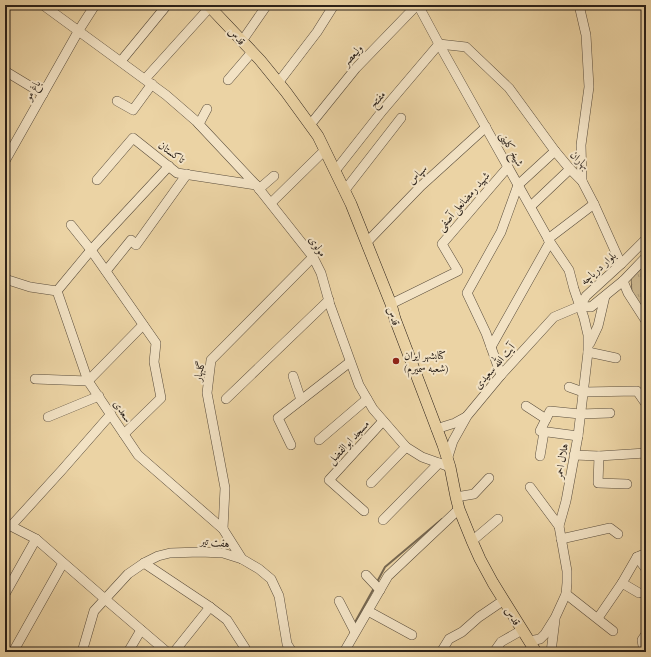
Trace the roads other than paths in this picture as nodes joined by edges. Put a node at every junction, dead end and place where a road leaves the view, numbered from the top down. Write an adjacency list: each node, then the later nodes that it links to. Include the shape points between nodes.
1 (43, 5): 9 (street, مولوی)
2 (95, 5): 9 (street, باغ مو)
3 (166, 5): 13 (street)
4 (267, 5): 10 (street)
5 (334, 5): 17 (street)
6 (417, 5): 11 (street, شیخ کلینی); 23 (street, ولیعصر, via 356,68)
7 (579, 5): 36 (street, بهاران, via 586,35 589,88 581,145)
8 (209, 6): 10 (main road, قدس); 16 (street)
9 (79, 30): 13 (street, مولوی); 18 (street, باغ مو)
10 (242, 41): 12 (main road, قدس)
11 (439, 44): 24 (street, شیخ کلینی); 27 (street, بهاران, via 466,47 508,88); 32 (street, مفتح)
12 (252, 52): 15 (street); 17 (main road, قدس)
13 (121, 61): 16 (street, مولوی)
14 (5, 71): 18 (street)
15 (228, 80)
16 (149, 82): 19 (street, via 133,110); 22 (street, مولوی)
17 (278, 83): 23 (main road, قدس)
18 (43, 94): 25 (street, باغ مو)
19 (117, 101)
20 (207, 109): 22 (street)
21 (401, 118): 39 (street)
22 (199, 124): 38 (street, مولوی)
23 (310, 125): 26 (main road, قدس)
24 (486, 127): 30 (street, شیخ کلینی); 46 (street, سپاس, via 421,186)
25 (9, 145): 28 (street, باغ مو)
26 (325, 150): 32 (main road, قدس); 40 (street)
27 (555, 151): 31 (street, بهاران); 37 (street)
28 (5, 161)
29 (169, 166): 33 (street, تاکستان, via 177,173); 35 (street, تاکستان, via 133,138); 47 (street)
30 (508, 167): 37 (street, شیخ کلینی); 57 (street, شهید رمضانعلی آصفی, via 442,244 458,271)
31 (570, 169): 36 (street, بهاران); 42 (street)
32 (335, 171): 39 (main road, قدس)
33 (187, 174): 38 (street, تاکستان); 51 (street, via 136,244 131,240)
34 (274, 176): 38 (street)
35 (97, 180)
36 (582, 180): 41 (street)
37 (518, 185): 42 (street, شیخ کلینی); 61 (street, via 501,232 467,293)
38 (258, 187): 40 (street, مولوی)
39 (345, 190): 46 (main road, قدس)
40 (271, 203): 48 (street, مولوی)
41 (594, 204): 45 (street); 50 (street)
42 (531, 206): 45 (street, شیخ کلینی)
43 (72, 225): 47 (street)
44 (646, 239): 50 (street, بلوار دریاچه)
45 (549, 240): 58 (street, شیخ کلینی, via 569,270); 61 (street)
46 (367, 242): 57 (main road, قدس)
47 (91, 250): 51 (street); 54 (street)
48 (313, 257): 56 (street, مولوی); 107 (street, گلبهار, via 211,360 207,393 225,488)
49 (646, 257): 53 (street)
50 (622, 264): 58 (street, بلوار دریاچه, via 586,296)
51 (106, 271): 60 (street)
52 (5, 279): 54 (street, via 30,287)
53 (623, 281): 55 (street); 59 (street)
54 (57, 290): 68 (street, سعدی)
55 (605, 296): 58 (street, via 591,307); 62 (street, via 598,326)
56 (329, 300): 64 (street, مولوی); 72 (street)
57 (390, 304): 84 (main road, قدس)
58 (580, 306): 62 (street, هلال احمر, via 588,335); 65 (street, آیت الله سعیدی, via 554,317)
59 (646, 321)
60 (143, 325): 68 (street); 86 (street, via 156,343 154,362 161,398)
61 (491, 346): 65 (street)
62 (588, 349): 63 (street); 70 (street, هلال احمر)
63 (616, 358)
64 (350, 362): 73 (street, مولوی); 74 (street)
65 (501, 375): 80 (street, آیت الله سعیدی)
66 (293, 376): 74 (street)
67 (35, 379): 68 (street)
68 (88, 381): 71 (street, سعدی)
69 (569, 387): 70 (street)
70 (583, 392): 75 (street, via 637,391); 78 (street, هلال احمر)
71 (99, 396): 77 (street, سعدی); 81 (street)
72 (226, 399)
73 (367, 399): 83 (street, مولوی); 88 (street)
74 (301, 400): 89 (street, via 278,418)
75 (646, 404)
76 (526, 406): 82 (street)
77 (111, 414): 86 (street, سعدی); 105 (street, via 62,470)
78 (580, 414): 79 (street); 82 (street, via 550,411); 87 (street, هلال احمر)
79 (610, 414)
80 (467, 416): 84 (street); 95 (street, آیت الله سعیدی, via 453,441)
81 (48, 417)
82 (546, 419): 85 (street, via 540,431)
83 (383, 421): 90 (street, مولوی); 102 (street, مسجد ابوالفضل, via 329,480)
84 (436, 429): 95 (main road, قدس, via 443,445)
85 (544, 432): 87 (street); 93 (street)
86 (124, 434): 107 (street, سعدی, via 138,455)
87 (578, 436): 92 (street, هلال احمر)
88 (319, 440)
89 (291, 444)
90 (406, 447): 95 (street, مولوی, via 422,457); 97 (street)
91 (646, 453): 94 (street)
92 (574, 455): 94 (street); 106 (street, هلال احمر)
93 (540, 456)
94 (599, 456): 98 (street, via 598,483)
95 (445, 464): 100 (main road, قدس); 104 (street)
96 (489, 478): 100 (street, via 474,494)
97 (371, 483)
98 (626, 484)
99 (530, 487): 106 (street)
100 (456, 497): 101 (main road, قدس)
101 (459, 509): 111 (main road, قدس); 120 (street)
102 (364, 511)
103 (498, 519): 111 (street)
104 (383, 520)
105 (8, 524): 109 (street)
106 (559, 526): 110 (street, هلال احمر)
107 (223, 529): 114 (street, سعدی)
108 (618, 534): 110 (street, via 610,528)
109 (36, 539): 115 (street); 122 (street)
110 (561, 539): 123 (street, هلال احمر, via 567,571)
111 (472, 541): 125 (main road, قدس)
112 (646, 553): 113 (street)
113 (637, 558): 117 (street); 119 (street)
114 (242, 559): 116 (street, هفت تیر, via 223,553 170,553); 147 (street, هفت تیر, via 271,579 279,596 287,644)
115 (63, 563): 124 (street); 142 (street)
116 (144, 563): 124 (street, هفت تیر, via 128,574); 127 (street)
117 (646, 569)
118 (366, 575): 120 (street)
119 (622, 583): 121 (street); 130 (street)
120 (377, 586): 128 (street)
121 (639, 593)
122 (5, 594)
123 (566, 594): 129 (street, هلال احمر); 130 (street)
124 (105, 599): 132 (street); 143 (street, هفت تیر, via 94,611)
125 (504, 600): 133 (main road, قدس); 149 (street, via 449,639)
126 (339, 601): 131 (street)
127 (210, 607): 139 (street, via 226,620); 146 (street)
128 (368, 611): 131 (street); 136 (street)
129 (555, 618): 137 (street, via 540,639); 152 (street)
130 (598, 618): 134 (street)
131 (354, 629): 148 (street)
132 (141, 630): 144 (street); 145 (street)
133 (522, 630): 137 (main road, قدس); 150 (street, via 501,642)
134 (613, 631)
135 (646, 634): 140 (street, via 642,640)
136 (412, 635)
137 (529, 641): 151 (main road, قدس)
138 (5, 648): 141 (street)
139 (245, 648)
140 (646, 649)
141 (9, 652)
142 (13, 652)
143 (82, 652)
144 (128, 652)
145 (167, 652)
146 (174, 652)
147 (292, 652)
148 (344, 652)
149 (441, 652)
150 (494, 652)
151 (536, 652)
152 (551, 652)

